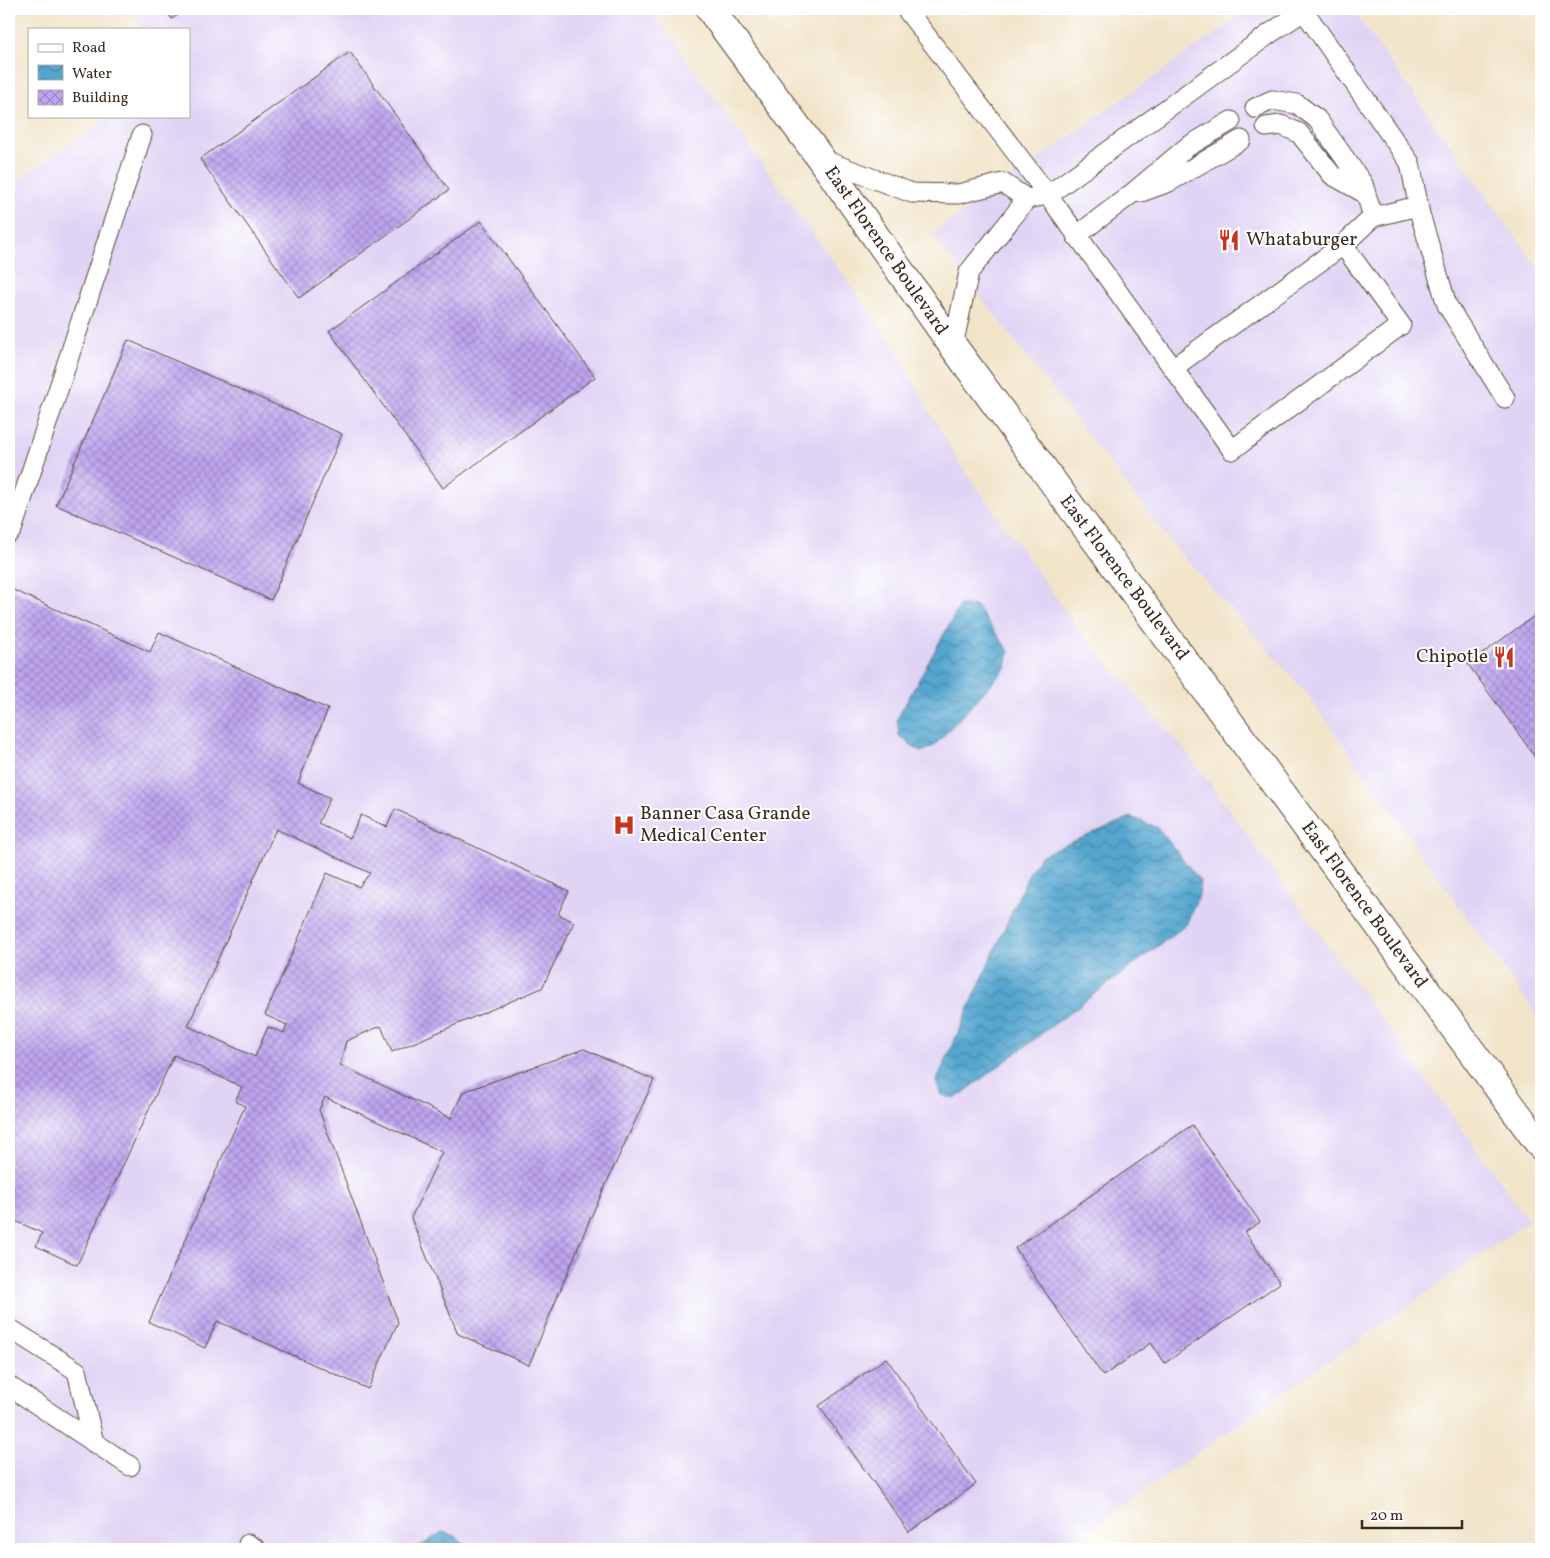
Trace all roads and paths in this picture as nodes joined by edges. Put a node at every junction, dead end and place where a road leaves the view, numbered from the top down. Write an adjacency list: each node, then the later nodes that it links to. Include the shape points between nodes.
1 (710, 9): 9 (main road, East Florence Boulevard)
2 (906, 9): 11 (lane)
3 (1305, 9): 11 (lane); 14 (lane, via 1410,163)
4 (1255, 108): 10 (lane, via 1272,100 1297,104 1317,119 1363,184)
5 (1231, 121): 12 (lane, via 1187,147)
6 (1266, 127): 10 (lane, via 1281,125 1299,133 1332,175)
7 (142, 135): 21 (lane)
8 (1242, 140): 12 (lane, via 1169,182)
9 (821, 159): 13 (lane, via 912,193 958,194 1003,183); 18 (main road, East Florence Boulevard)
10 (1366, 194): 15 (lane)
11 (1048, 195): 13 (lane); 16 (lane)
12 (1130, 196): 16 (lane)
13 (1027, 199): 18 (lane, via 969,272)
14 (1418, 206): 15 (lane); 20 (lane, via 1447,304)
15 (1373, 217): 17 (lane)
16 (1076, 236): 19 (lane)
17 (1343, 245): 19 (lane); 19 (lane, via 1401,325 1232,450)
18 (953, 346): 22 (main road, East Florence Boulevard)
19 (1173, 368)
20 (1505, 398)
21 (10, 534)
22 (1541, 1146)
23 (9, 1328): 25 (lane, via 77,1371)
24 (9, 1386): 25 (lane)
25 (94, 1443): 26 (lane)
26 (130, 1466)

